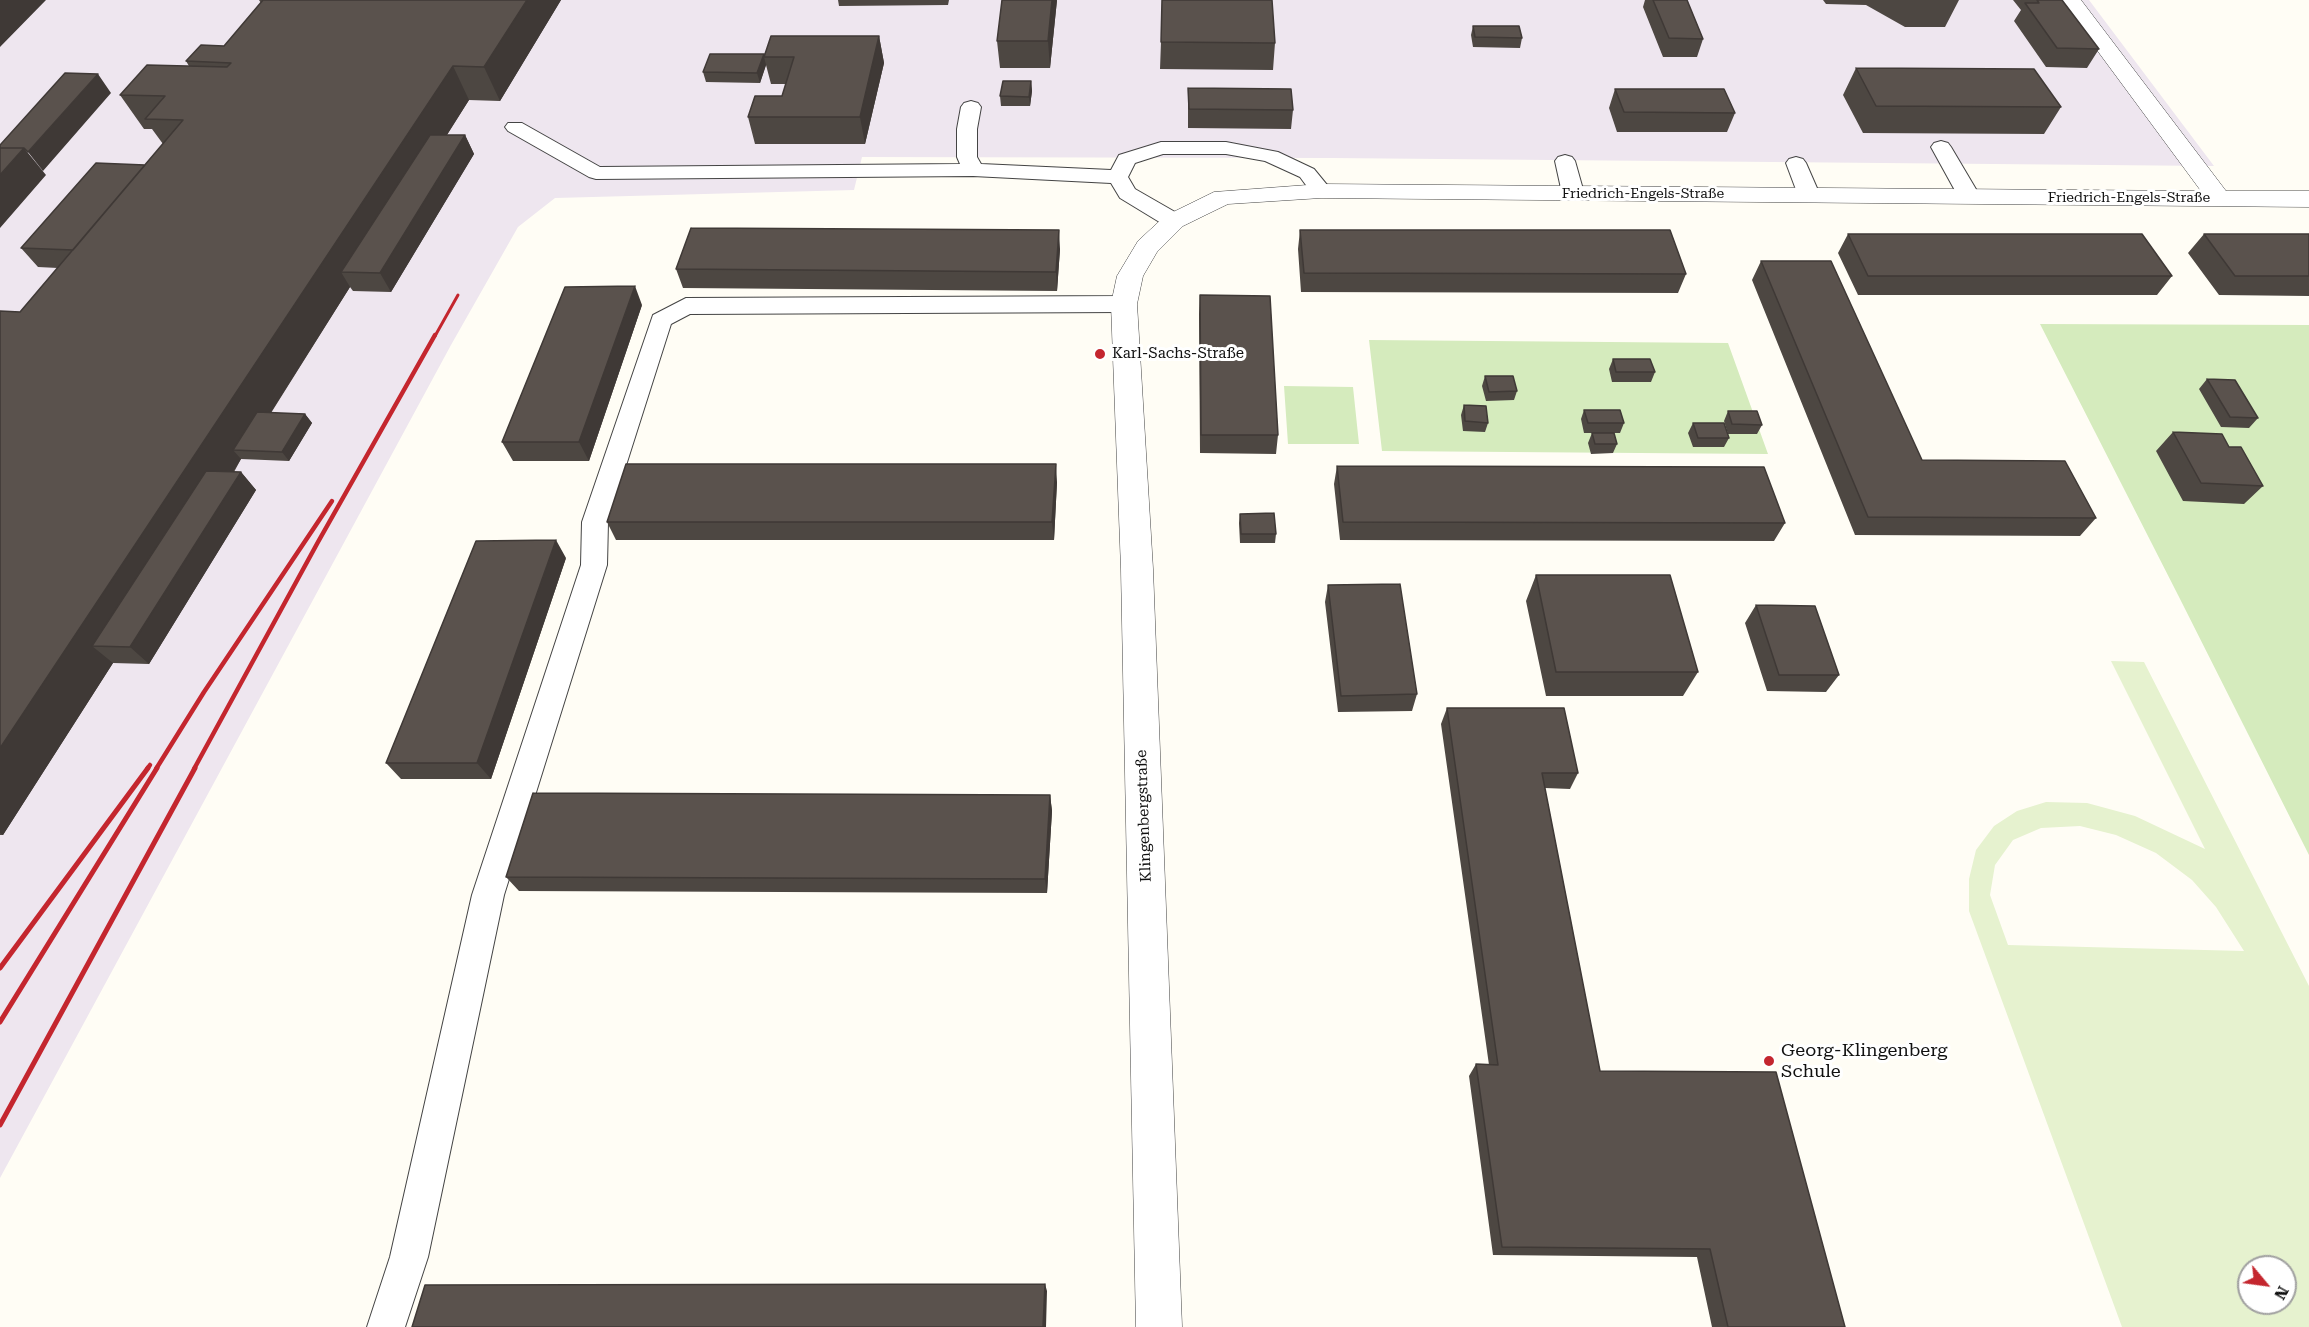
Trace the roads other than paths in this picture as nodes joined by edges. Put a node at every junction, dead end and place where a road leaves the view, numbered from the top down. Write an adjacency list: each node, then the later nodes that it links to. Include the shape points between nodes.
1 (2070, 0): 15 (street, Friedrich-Engels-Straße)
2 (971, 106): 9 (lane, via 967,157)
3 (514, 127): 9 (lane, via 596,173)
4 (1151, 127): 6 (lane)
5 (1941, 147): 14 (lane)
6 (1161, 148): 10 (lane, via 1126,159); 11 (lane, via 1226,148 1270,156 1307,173)
7 (1565, 161): 12 (lane)
8 (1796, 163): 13 (lane)
9 (973, 170): 10 (lane)
10 (1118, 177): 17 (lane, via 1127,193)
11 (1321, 191): 12 (street, Friedrich-Engels-Straße); 17 (street, Friedrich-Engels-Straße, via 1223,197)
12 (1573, 193): 13 (street, Friedrich-Engels-Straße)
13 (1809, 195): 14 (street, Friedrich-Engels-Straße)
14 (1969, 196): 15 (street, Friedrich-Engels-Straße)
15 (2219, 198): 16 (street, Friedrich-Engels-Straße)
16 (2309, 199)
17 (1174, 221): 18 (street, Friedrich-Engels-Straße, via 1147,247 1130,276)
18 (1124, 304): 19 (lane, via 686,306 661,320 595,522 594,565 488,895 409,1257); 20 (street, Klingenbergstraße, via 1137,568)
19 (386, 1327)
20 (1159, 1327)

